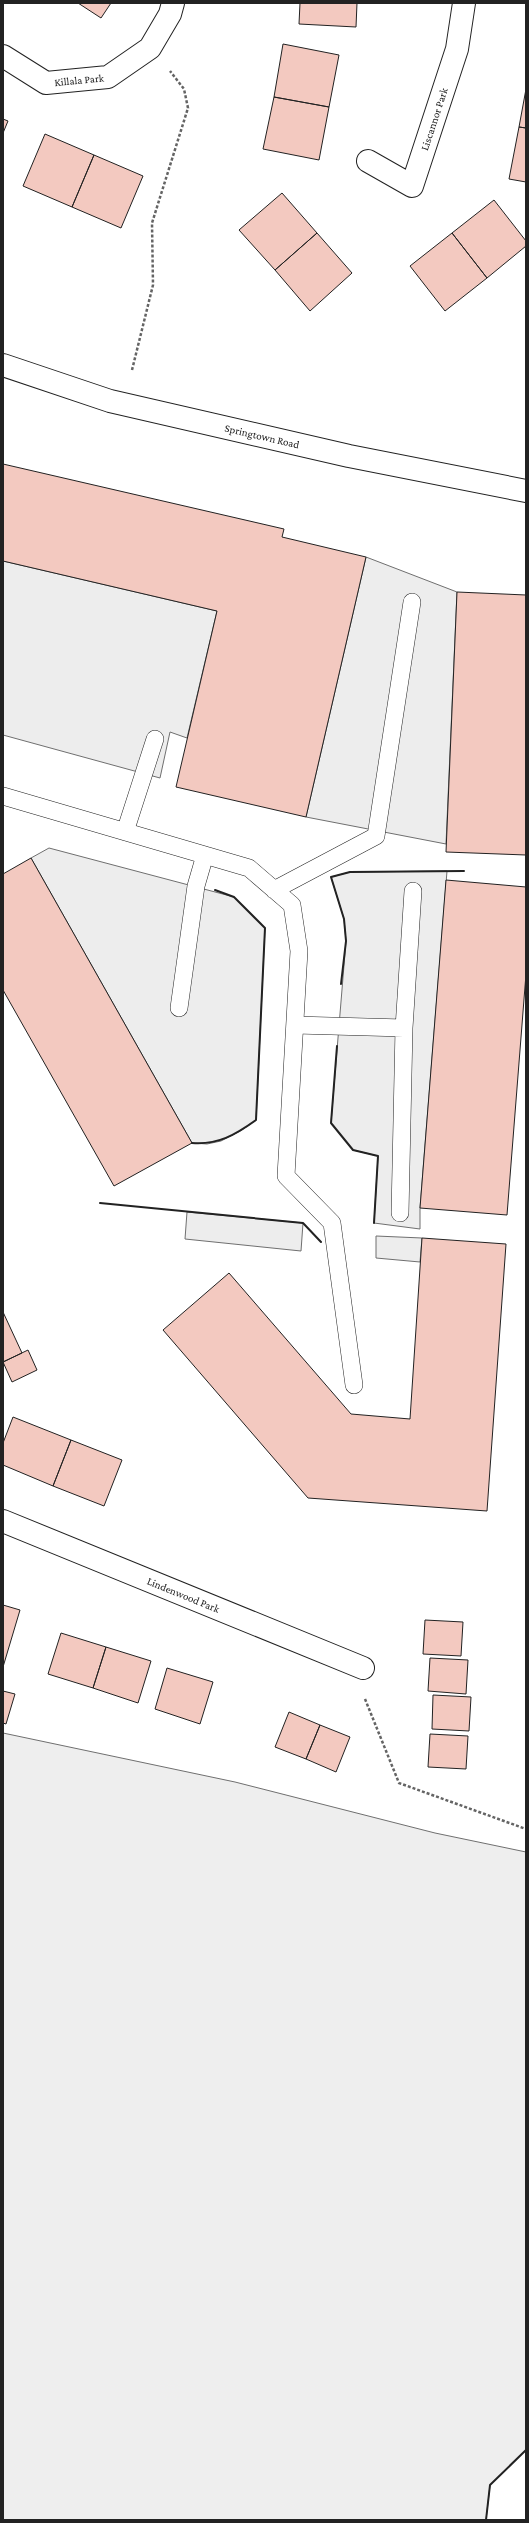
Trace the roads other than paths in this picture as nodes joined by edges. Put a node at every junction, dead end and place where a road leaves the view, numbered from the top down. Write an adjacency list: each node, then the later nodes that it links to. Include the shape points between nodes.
1 (173, 3): 3 (street, Killala Park, via 170,14 150,48 108,77 46,83)
2 (464, 3): 4 (street, Liscannor Park, via 457,49 412,186)
3 (3, 56)
4 (368, 161)
5 (3, 365): 6 (street, Springtown Road, via 110,401 349,456)
6 (526, 491)
7 (412, 602): 12 (lane, via 376,836)
8 (155, 739): 10 (lane)
9 (3, 796): 10 (lane)
10 (125, 832): 11 (lane)
11 (205, 855): 12 (lane, via 249,868); 14 (lane, via 196,886)
12 (274, 890): 15 (lane, via 292,905 300,951)
13 (413, 891): 16 (lane)
14 (178, 1008)
15 (295, 1025): 16 (lane); 18 (lane, via 286,1176 332,1223)
16 (404, 1028): 17 (lane)
17 (400, 1213)
18 (354, 1386)
19 (3, 1521): 20 (street, Lindenwood Park)
20 (363, 1668)

